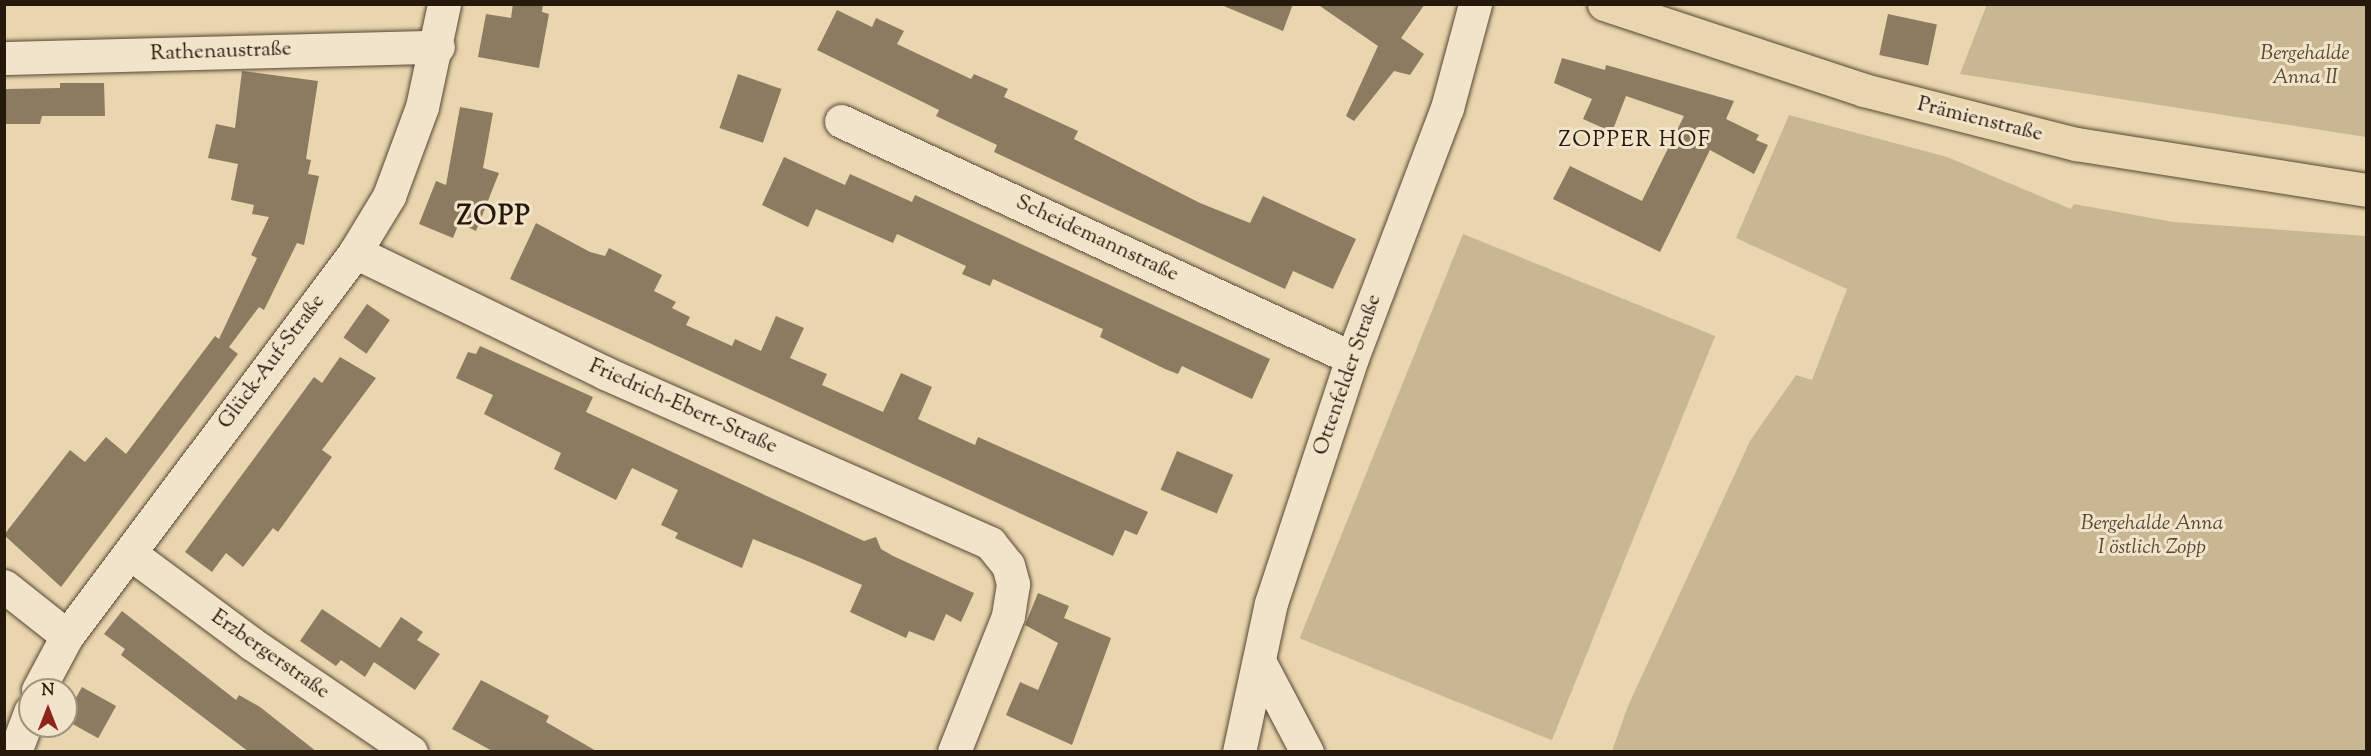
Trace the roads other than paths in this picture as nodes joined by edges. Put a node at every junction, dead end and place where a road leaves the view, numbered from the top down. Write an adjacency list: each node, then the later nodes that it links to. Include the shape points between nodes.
1 (444, 4): 4 (street, Glück-Auf-Straße)
2 (1475, 4): 9 (street, Ottenfelder Straße, via 1447,108)
3 (1604, 4): 7 (main road, Prämienstraße, via 1864,90 2076,144)
4 (438, 47): 5 (street, Rathenaustraße); 8 (street, Glück-Auf-Straße, via 389,196)
5 (4, 58)
6 (841, 121): 9 (street, Scheidemannstraße)
7 (2367, 190)
8 (355, 252): 10 (street, Glück-Auf-Straße); 16 (street, Friedrich-Ebert-Straße, via 605,373 990,543 1008,565 1013,584 1008,616)
9 (1352, 358): 13 (street, Ottenfelder Straße, via 1271,603)
10 (131, 555): 12 (street, Glück-Auf-Straße); 15 (street, Erzbergerstraße)
11 (4, 586): 12 (street)
12 (67, 636): 14 (street, Glück-Auf-Straße)
13 (1259, 661): 17 (street, Ottenfelder Straße); 18 (street)
14 (44, 678)
15 (411, 752)
16 (954, 752)
17 (1239, 752)
18 (1307, 752)

